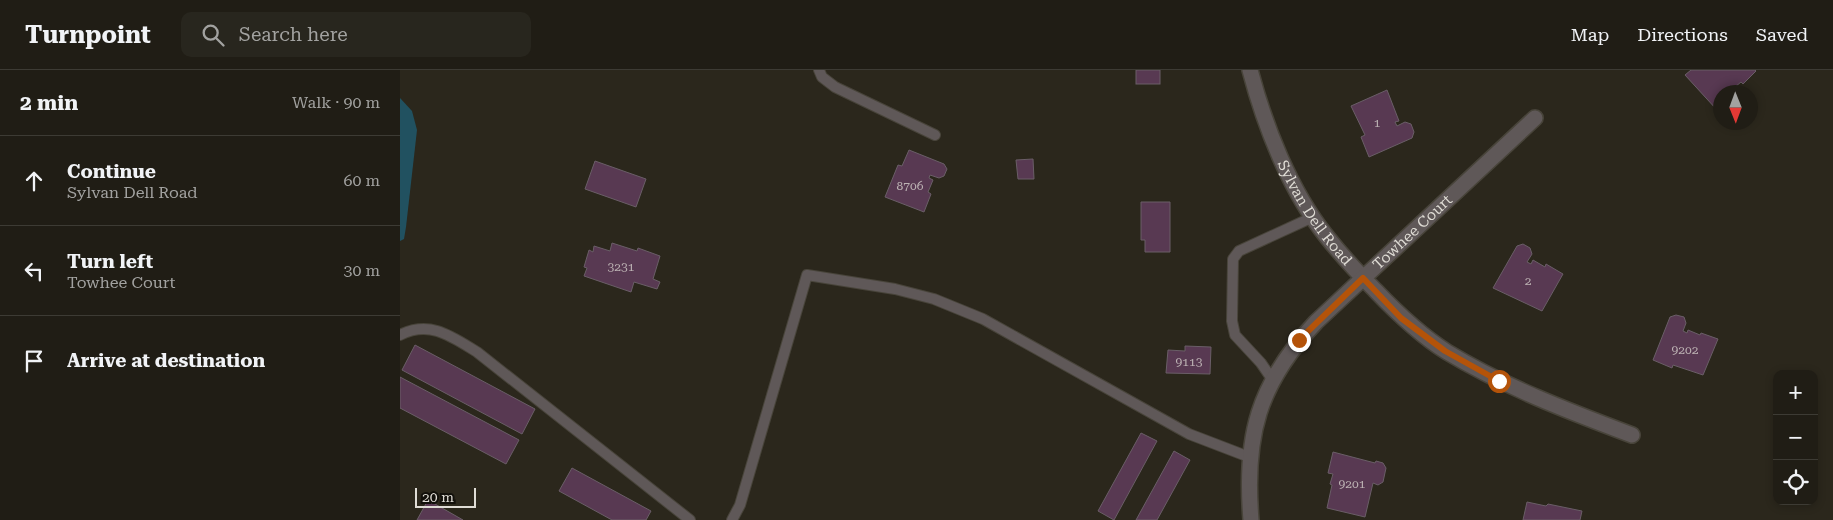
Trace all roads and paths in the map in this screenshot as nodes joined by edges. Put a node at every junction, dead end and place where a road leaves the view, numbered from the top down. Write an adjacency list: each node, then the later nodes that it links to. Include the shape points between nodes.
1 (819, 70): 4 (lane, via 835,88)
2 (1250, 70): 5 (street, Sylvan Dell Road, via 1274,143)
3 (1535, 118): 6 (street, Towhee Court)
4 (935, 135)
5 (1313, 217): 6 (street, Sylvan Dell Road); 8 (lane, via 1239,251 1233,259 1234,335 1261,362)
6 (1363, 278): 8 (street, Towhee Court, via 1299,340); 9 (street, Sylvan Dell Road, via 1401,318 1445,351 1533,397)
7 (400, 335): 11 (lane, via 416,328 432,329 477,352)
8 (1272, 380): 10 (street, Towhee Court, via 1257,419)
9 (1632, 436)
10 (1249, 456): 12 (lane, via 1189,434 983,319 934,299 895,289 808,275 743,497); 13 (street, Towhee Court)
11 (690, 520)
12 (732, 520)
13 (1251, 520)

